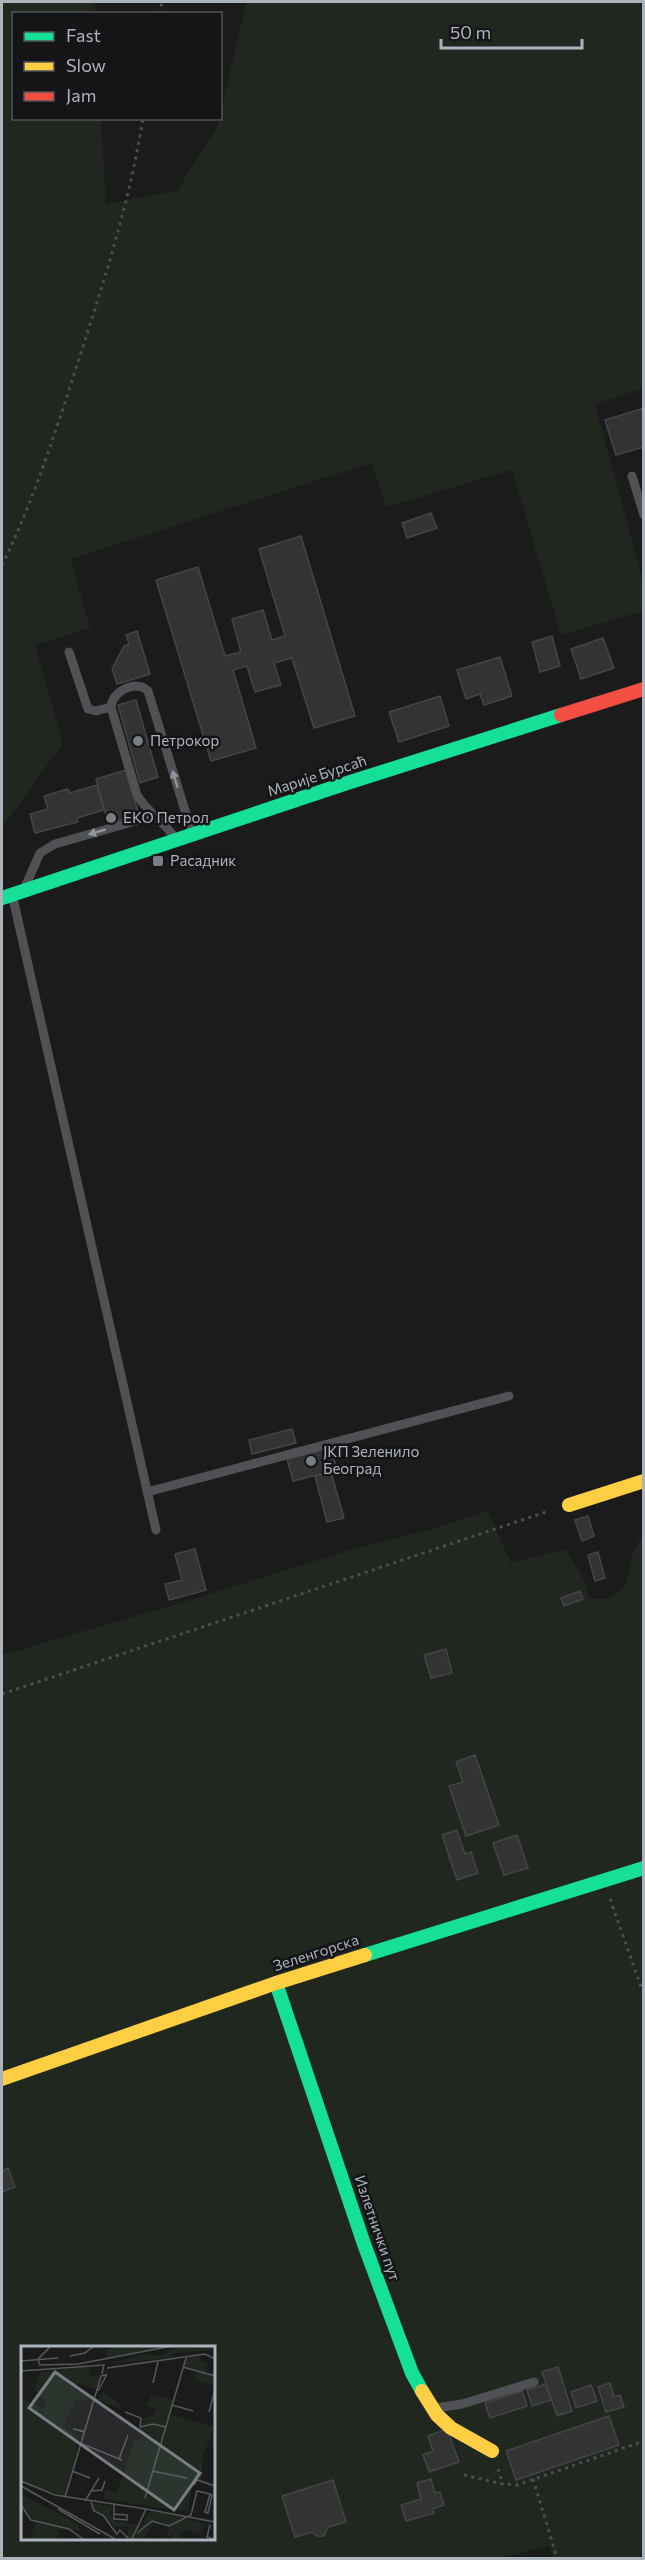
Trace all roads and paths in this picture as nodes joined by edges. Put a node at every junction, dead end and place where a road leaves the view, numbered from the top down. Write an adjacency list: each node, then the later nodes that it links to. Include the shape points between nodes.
1 (143, 120): 4 (path, via 118,237 58,424)
2 (632, 476): 3 (lane)
3 (644, 514)
4 (2, 565)
5 (69, 652): 7 (lane, via 87,709)
6 (644, 690): 9 (street, Марије Бурсаћ)
7 (111, 707): 8 (lane, via 137,795); 9 (lane, one-way to 7, via 148,691 137,686 118,691)
8 (153, 816): 10 (lane); 11 (lane, one-way to 11, via 55,844 40,852)
9 (192, 835): 10 (street, Марије Бурсаћ)
10 (176, 841): 11 (street, Марије Бурсаћ)
11 (12, 894): 14 (lane)
12 (509, 1396): 14 (lane)
13 (644, 1481): 15 (street)
14 (147, 1492): 16 (lane)
15 (569, 1505): 17 (path)
16 (156, 1530)
17 (2, 1694)
18 (644, 1868): 19 (street, Зеленгорска)
19 (604, 1880): 20 (street, Зеленгорска); 21 (path)
20 (276, 1983): 22 (street, Зеленгорска); 24 (street, Излетнички пут, via 404,2354)
21 (644, 1995)
22 (2, 2079)
23 (534, 2382): 24 (lane, via 462,2404)
24 (432, 2408): 26 (street, Излетнички пут, via 451,2428)
25 (644, 2441): 28 (path)
26 (492, 2451)
27 (464, 2475): 28 (path, via 510,2485)
28 (533, 2479): 29 (path)
29 (557, 2559)

